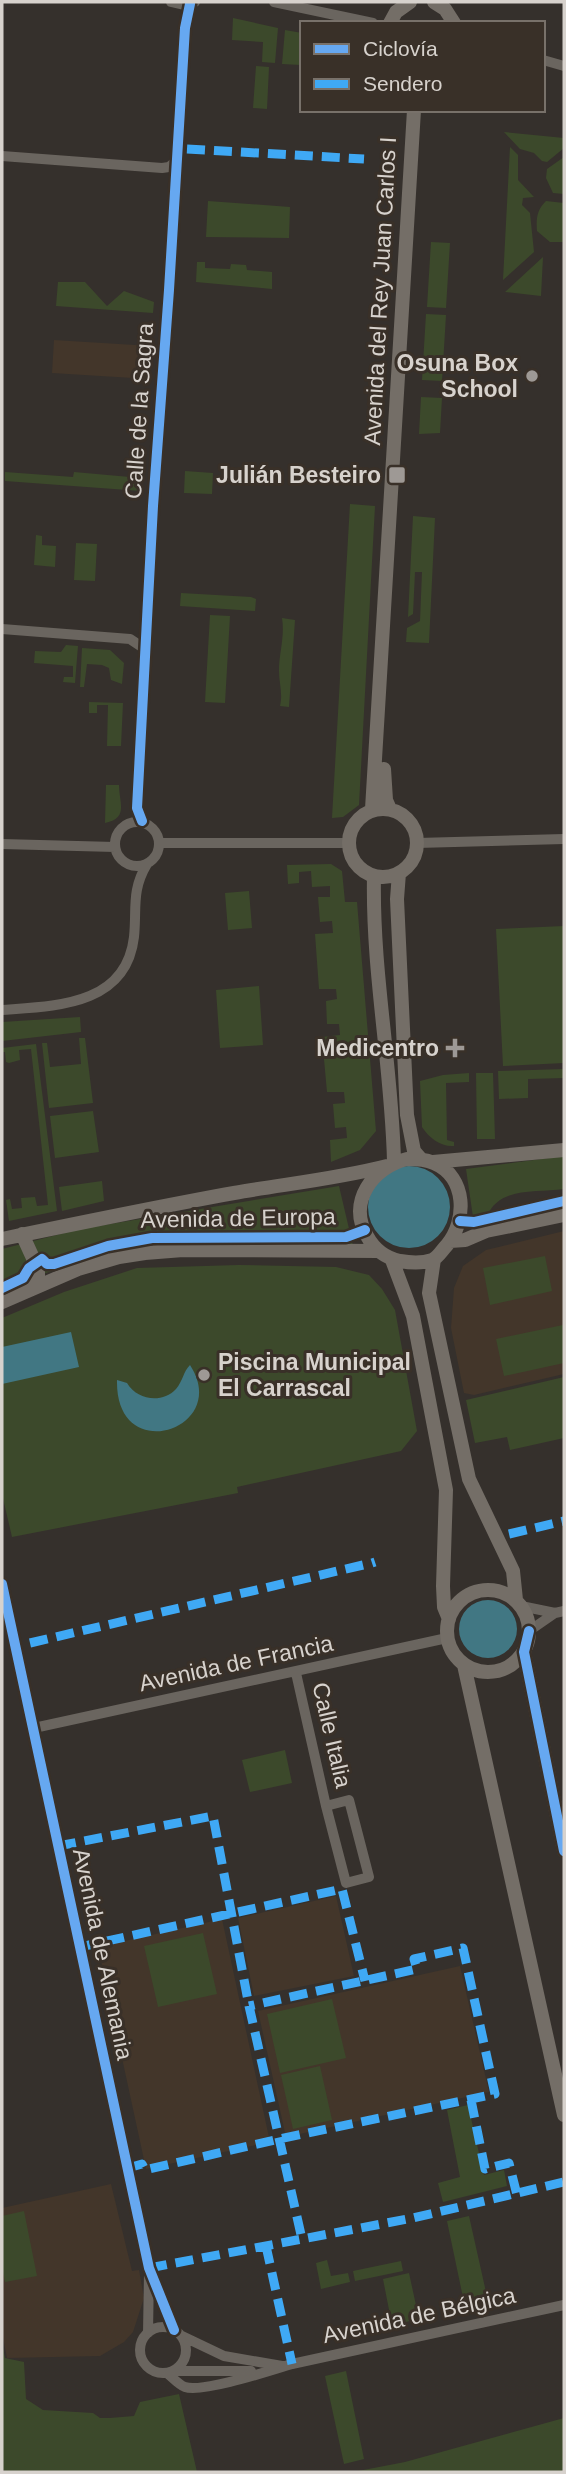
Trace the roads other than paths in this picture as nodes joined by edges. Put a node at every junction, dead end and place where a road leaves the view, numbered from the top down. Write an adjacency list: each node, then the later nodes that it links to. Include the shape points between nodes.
1 (171, 2): 4 (street)
2 (274, 2): 6 (street)
3 (410, 2): 7 (main road)
4 (193, 3): 14 (street, Calle de la Sagra, via 185,28)
5 (439, 3): 8 (main road)
6 (364, 21)
7 (391, 21)
8 (452, 21)
9 (545, 61): 10 (street)
10 (564, 66)
11 (414, 112): 17 (main road, Avenida del Rey Juan Carlos I)
12 (423, 112): 18 (main road, Avenida del Rey Juan Carlos I, via 384,775)
13 (2, 156): 14 (street, via 162,168)
14 (176, 161): 16 (street, Calle de la Sagra)
15 (2, 629): 16 (street, via 130,639)
16 (145, 649): 19 (street, Calle de la Sagra, via 137,808)
17 (372, 809): 18 (main road); 22 (main road, via 352,827)
18 (390, 809): 23 (main road, via 410,821)
19 (142, 821): 21 (street, via 158,833); 25 (street, via 122,827)
20 (564, 839): 23 (street)
21 (160, 843): 22 (street); 26 (street, via 157,856)
22 (348, 843): 28 (main road, via 355,863)
23 (417, 843): 27 (main road, via 412,861)
24 (2, 844): 25 (street)
25 (115, 847): 26 (street, via 127,864)
26 (147, 864): 29 (street, via 137,881 130,956 115,979 97,995 65,1006)
27 (399, 873): 28 (main road); 31 (main road, via 407,1115 414,1151)
28 (374, 876): 32 (main road, via 393,1117)
29 (2, 1010)
30 (564, 1150): 31 (main road)
31 (427, 1161): 32 (main road, via 407,1159); 36 (main road, via 448,1173 461,1199 460,1221)
32 (390, 1164): 34 (main road, Avenida de Europa, via 348,1176); 37 (main road, via 372,1179 363,1196 361,1216 366,1235)
33 (564, 1215): 36 (main road)
34 (22, 1234): 35 (main road, Avenida de Europa); 40 (main road, via 38,1269)
35 (2, 1239)
36 (450, 1241): 38 (main road)
37 (378, 1251): 39 (main road); 40 (main road, Avenida de Europa, via 145,1253 88,1266)
38 (434, 1259): 39 (main road, via 413,1264); 43 (main road, via 429,1293 469,1479 513,1571)
39 (392, 1260): 45 (main road, via 413,1316 446,1490 443,1586)
40 (25, 1292): 41 (main road, Avenida de Europa)
41 (2, 1301)
42 (2, 1584): 51 (street, Avenida de Alemania)
43 (518, 1603): 44 (street); 45 (main road, via 501,1592 485,1590 456,1604); 46 (main road, via 529,1620)
44 (560, 1612): 46 (street)
45 (449, 1619): 47 (main road)
46 (529, 1631): 48 (main road)
47 (447, 1638): 49 (main road); 50 (street, Avenida de Francia)
48 (524, 1652): 49 (main road, via 503,1670 476,1671); 53 (main road)
49 (464, 1665): 54 (main road)
50 (296, 1673): 51 (street, Avenida de Francia); 52 (street, Calle Italia)
51 (34, 1728): 55 (street, Avenida de Alemania)
52 (326, 1806): 52 (street, Calle Italia, via 346,1882 369,1877 349,1800)
53 (564, 1851)
54 (564, 2115)
55 (149, 2268): 57 (street, Avenida de Alemania); 58 (street, Avenida de Alemania)
56 (563, 2306): 59 (street, Avenida de Bélgica)
57 (148, 2333): 58 (street, via 160,2327); 60 (street, via 140,2349 144,2363 155,2372)
58 (178, 2333): 59 (street, Avenida de Bélgica, via 223,2356); 60 (street, via 187,2351)
59 (285, 2366): 60 (street, Avenida de Bélgica); 60 (street, Avenida de Bélgica, via 198,2388 184,2387)
60 (171, 2372)

